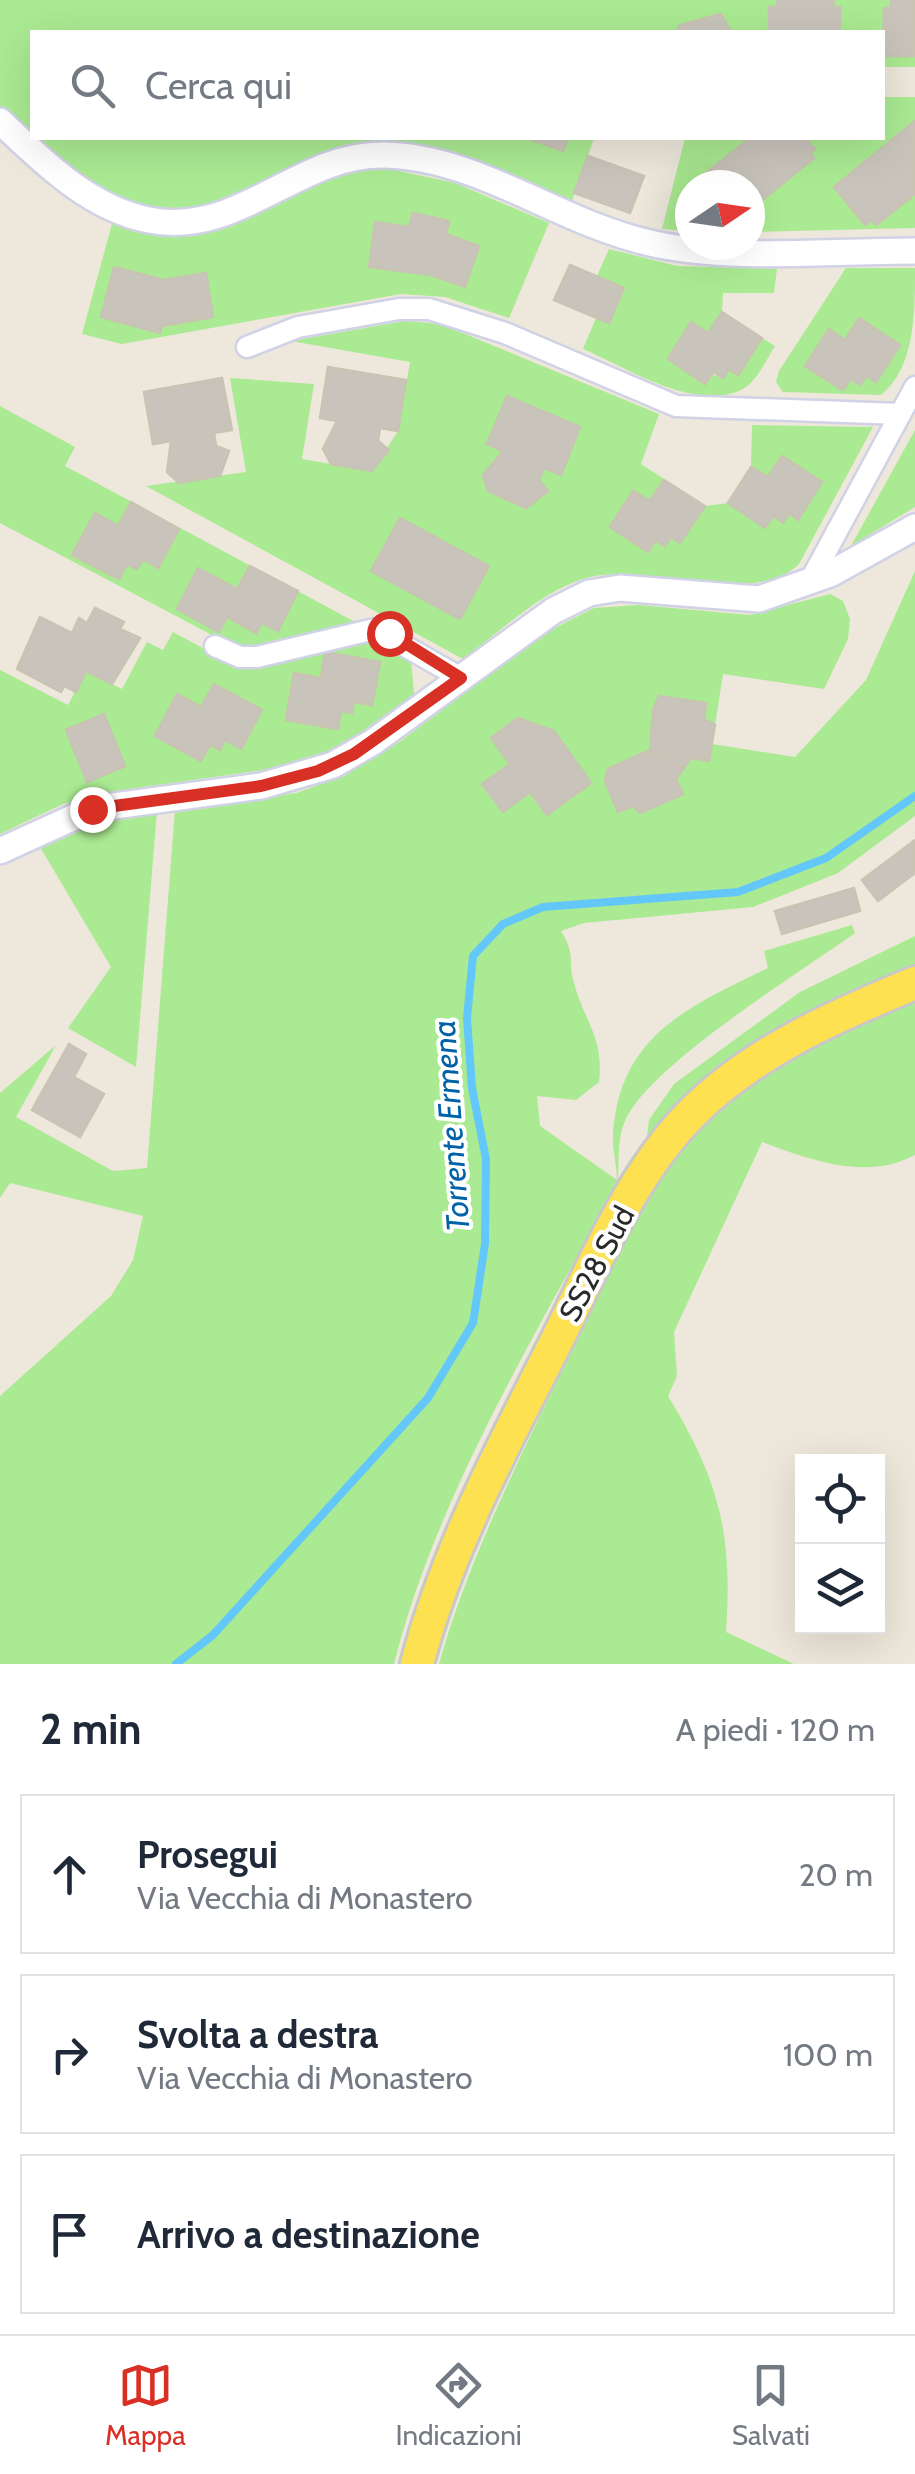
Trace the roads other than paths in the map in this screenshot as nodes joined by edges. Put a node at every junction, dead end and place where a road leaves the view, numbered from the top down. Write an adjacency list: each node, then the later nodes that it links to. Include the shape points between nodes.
1 (0, 120): 2 (street, via 88,194 154,221 213,219 334,161 385,155 442,164 650,244)
2 (915, 251)
3 (247, 347): 5 (street, via 298,327 429,309 506,333 676,406)
4 (915, 387): 5 (street)
5 (900, 414): 7 (street)
6 (915, 527): 7 (street)
7 (808, 583): 9 (street, via 751,599 637,588 589,593)
8 (215, 646): 9 (street, via 257,657 381,630)
9 (461, 678): 10 (street, via 364,748 318,771 261,786 92,809)
10 (0, 850)
11 (915, 982): 12 (main road, SS28 Sud, via 760,1059 712,1094 664,1146 496,1461 436,1599)
12 (417, 1664)

